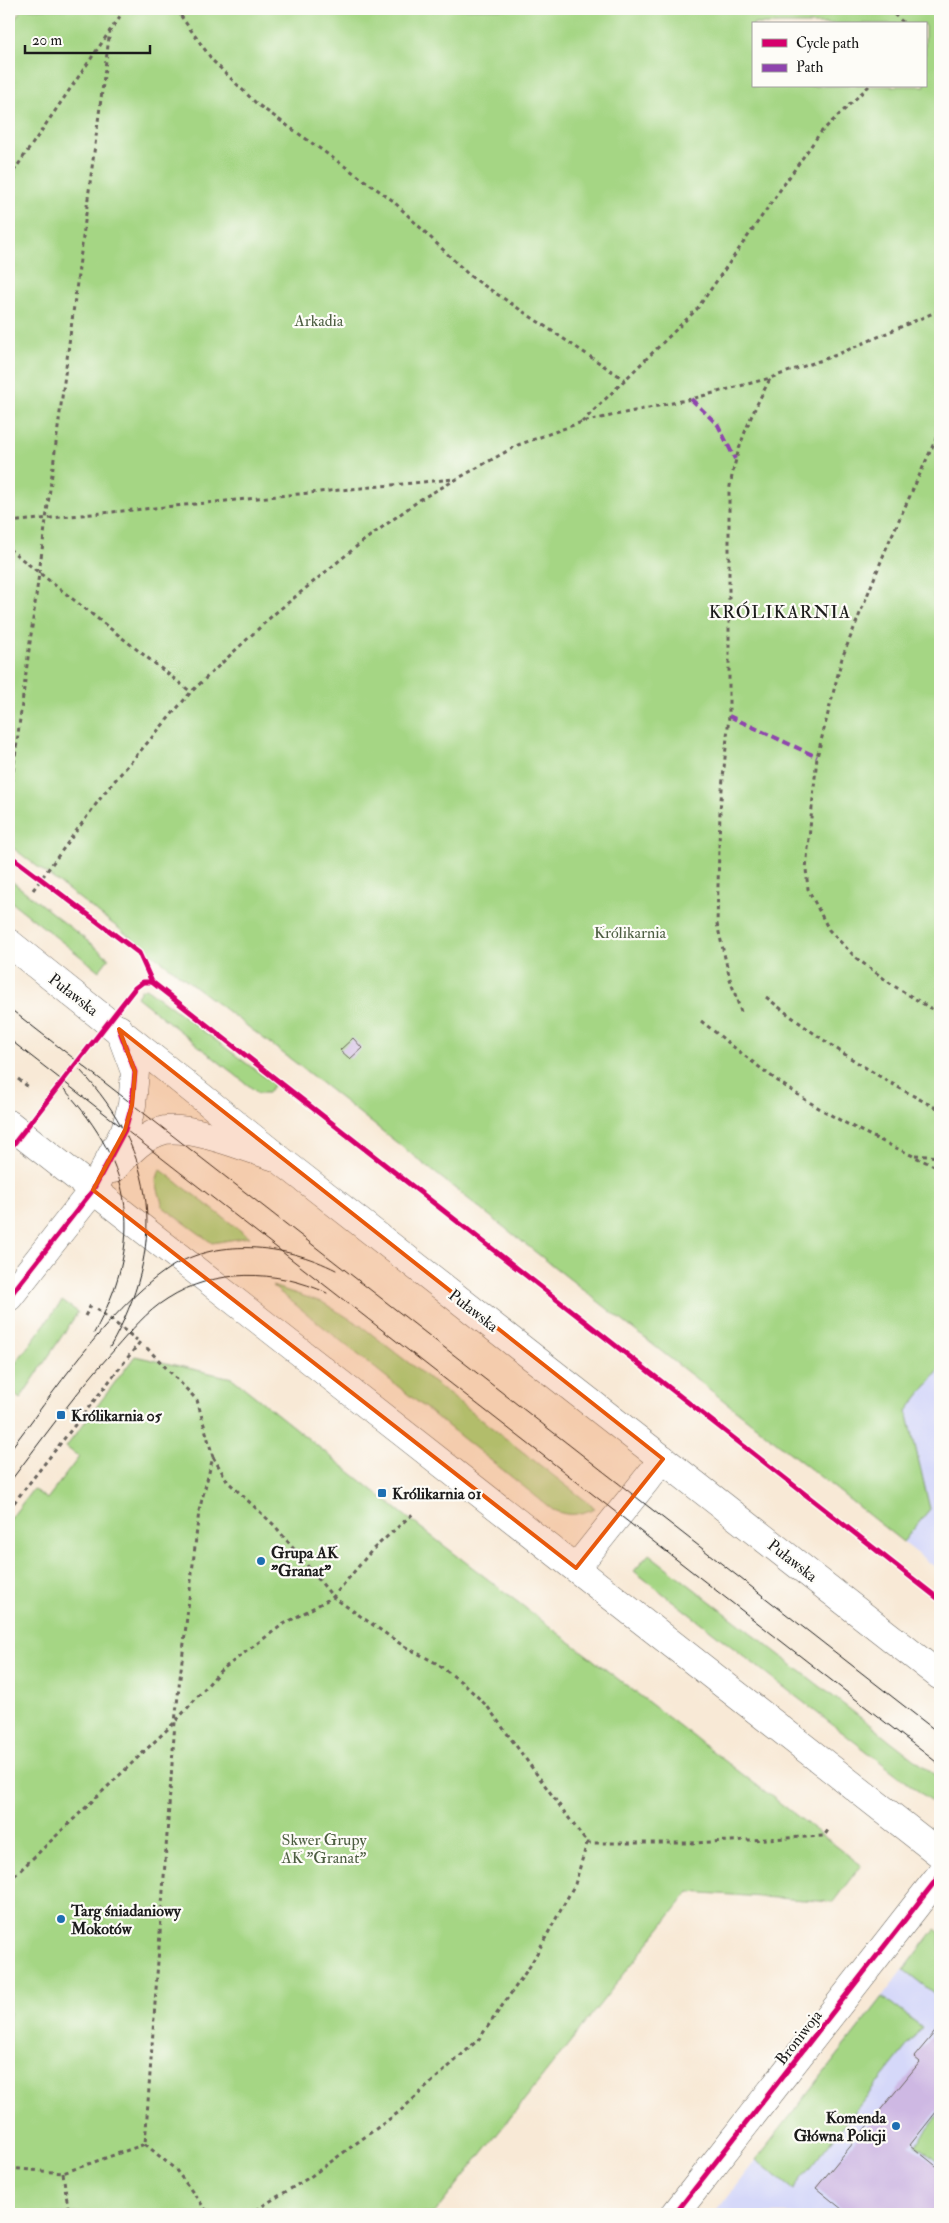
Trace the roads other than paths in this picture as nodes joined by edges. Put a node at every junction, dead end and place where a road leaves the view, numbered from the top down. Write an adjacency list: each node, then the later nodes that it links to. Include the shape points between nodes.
1 (9, 943): 2 (main road, Puławska)
2 (119, 1029): 4 (main road, Puławska); 5 (main road, via 135,1072 132,1105 125,1130)
3 (9, 1124): 5 (main road)
4 (278, 1158): 5 (main road, via 191,1131 165,1130 141,1142); 7 (main road, Puławska)
5 (93, 1190): 6 (main road); 8 (main road)
6 (9, 1297)
7 (663, 1459): 8 (main road); 9 (main road, Puławska)
8 (576, 1568): 10 (main road)
9 (940, 1676)
10 (940, 1854)
11 (940, 1875): 12 (main road, Broniwoja)
12 (675, 2214)

